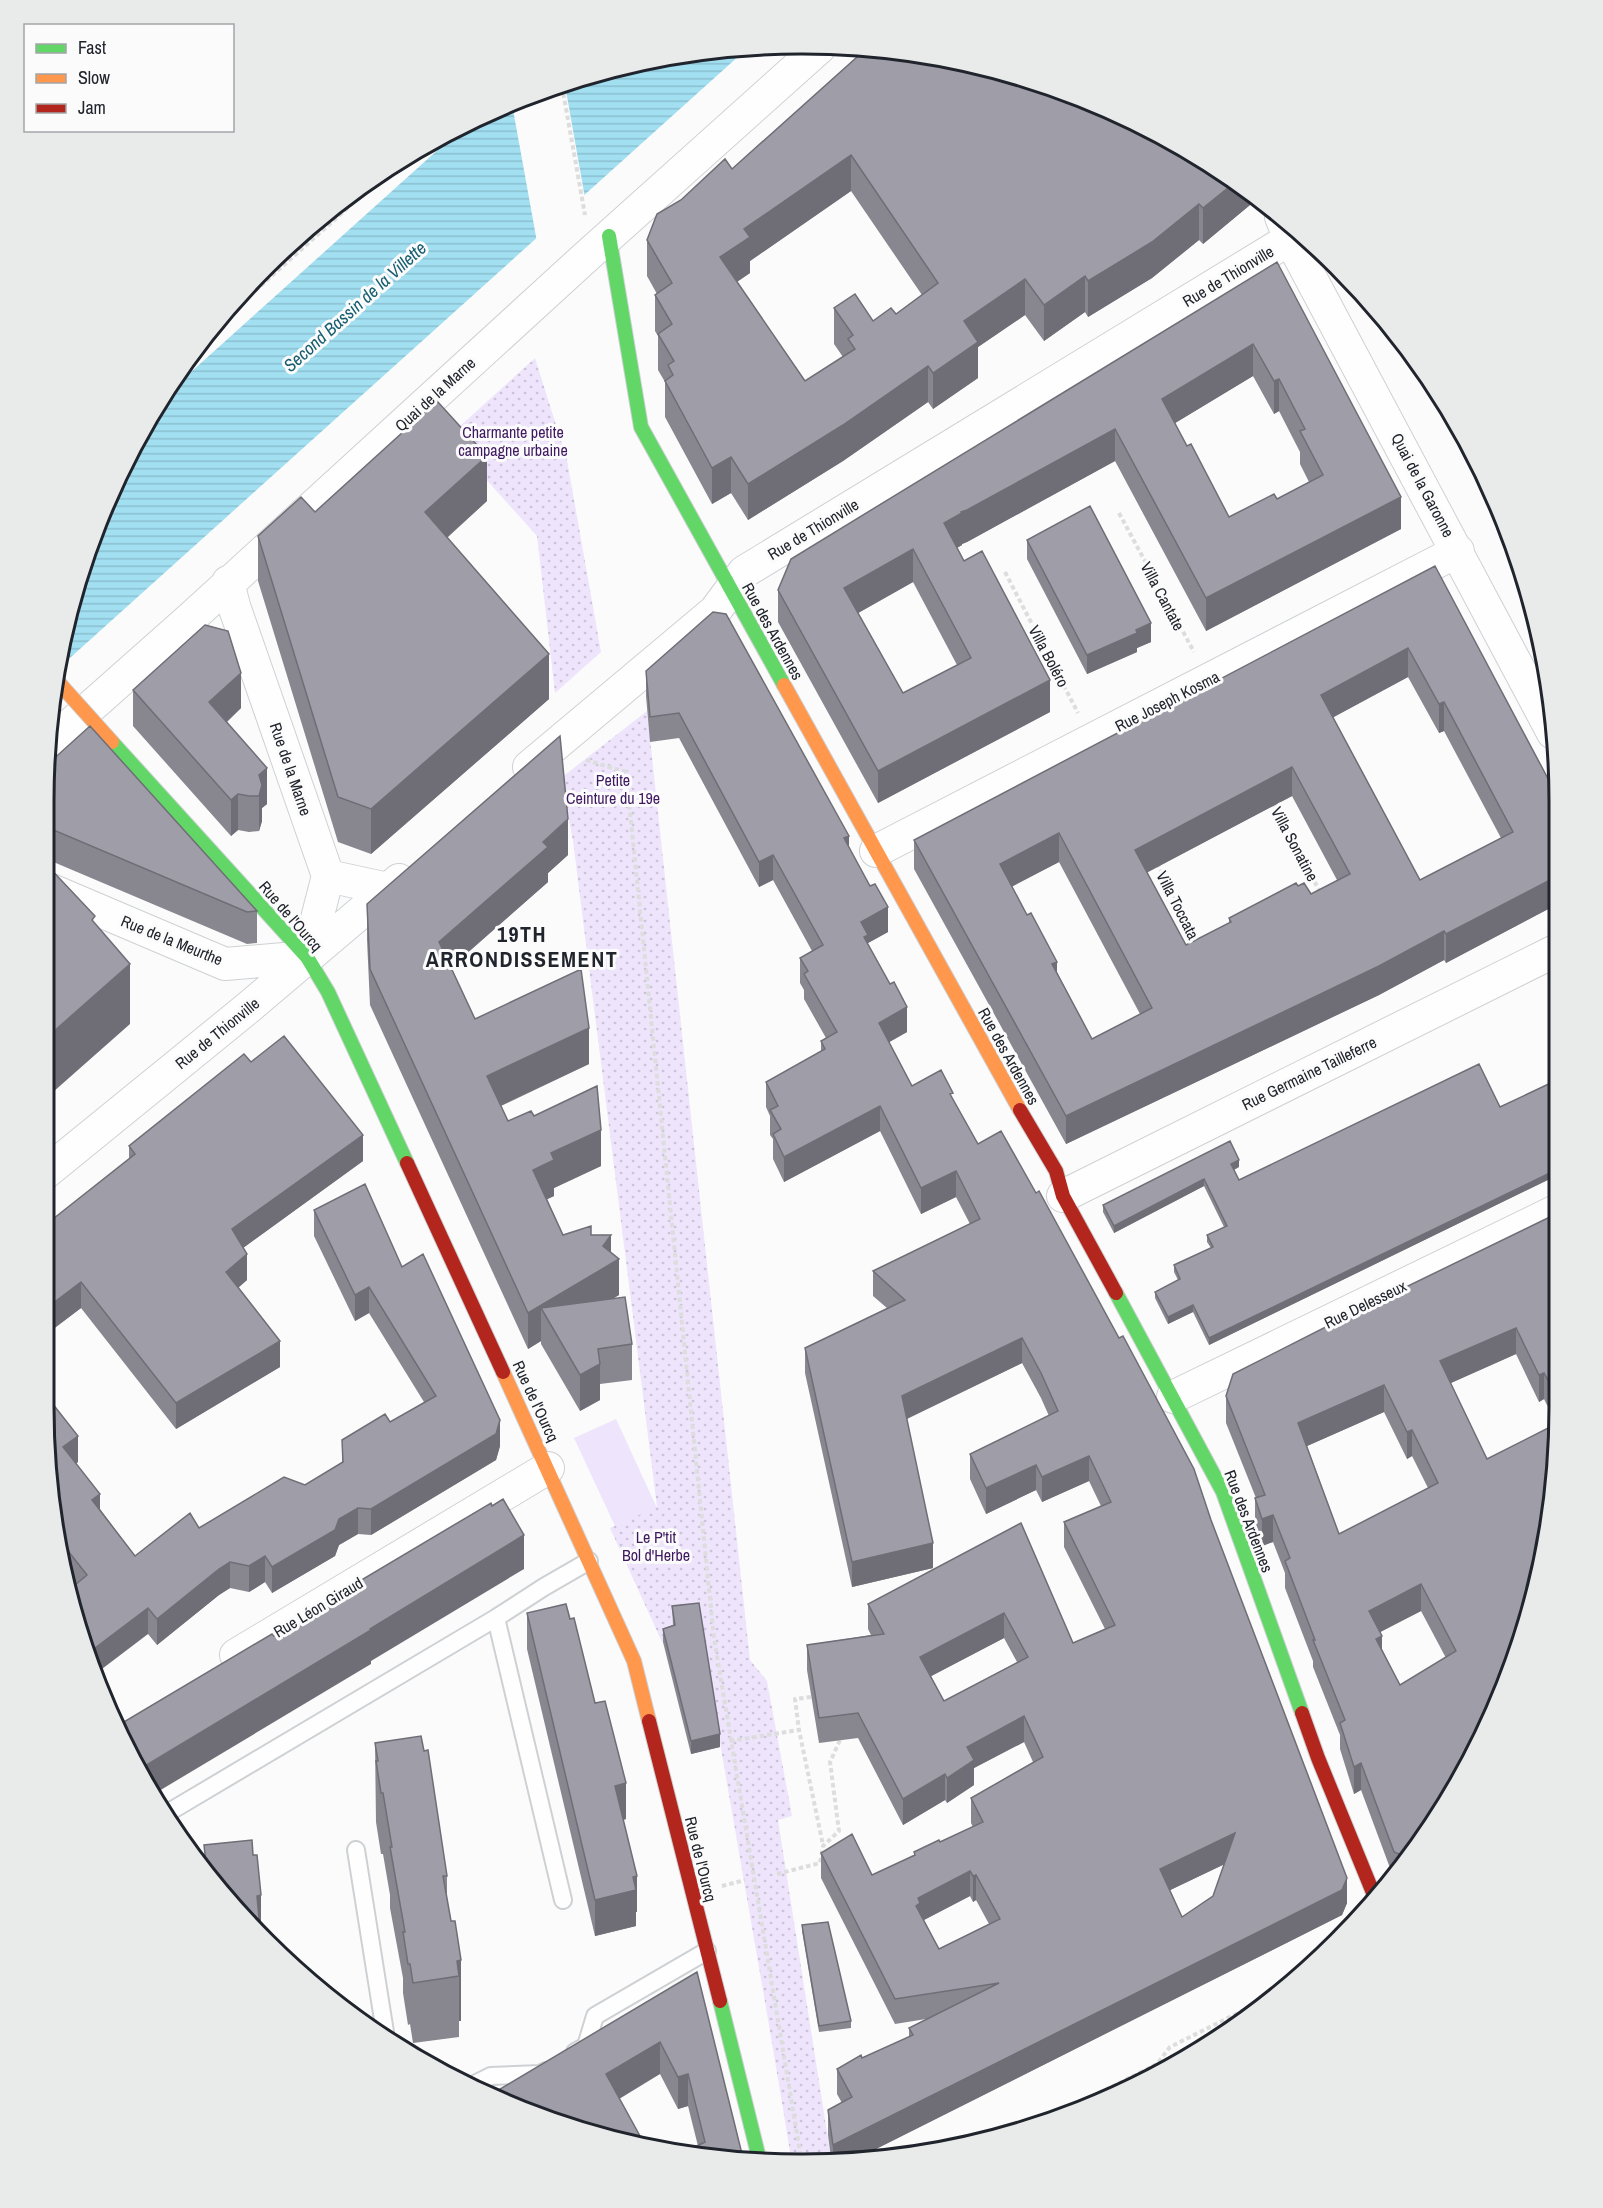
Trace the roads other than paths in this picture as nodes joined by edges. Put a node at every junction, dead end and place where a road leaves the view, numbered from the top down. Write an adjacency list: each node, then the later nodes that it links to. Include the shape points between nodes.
1 (811, 54): 2 (street, Quai de la Marne)
2 (599, 226): 6 (street, Quai de la Marne); 7 (street, Rue des Ardennes, via 641,427)
3 (1283, 230): 7 (street, Rue de Thionville, via 744,572)
4 (1290, 236): 5 (street, Quai de la Garonne)
5 (1458, 551): 9 (street, Quai de la Garonne); 12 (street, Rue Joseph Kosma)
6 (228, 582): 10 (street, Quai de la Marne); 14 (street, Rue de la Marne)
7 (731, 590): 11 (street, Rue de Thionville, via 715,611); 12 (street, Rue des Ardennes)
8 (63, 687): 18 (street, Rue de l'Ourcq, bridge)
9 (1544, 716)
10 (57, 736)
11 (510, 783)
12 (876, 851): 20 (street, Rue des Ardennes, via 1056,1171)
13 (423, 859): 15 (street, Rue de Thionville)
14 (328, 876): 15 (street); 18 (street)
15 (388, 889): 18 (street, Rue de Thionville)
16 (54, 891): 18 (street, Rue de la Meurthe, via 225,964)
17 (1549, 954): 20 (street, Rue Germaine Tailleferre)
18 (307, 957): 19 (street, Rue de Thionville); 23 (street, Rue de l'Ourcq, via 328,992)
19 (54, 1166)
20 (1063, 1196): 22 (street, Rue des Ardennes)
21 (1549, 1214): 22 (street, Rue Delesseux)
22 (1173, 1397): 29 (street, Rue des Ardennes, via 1223,1492 1318,1758)
23 (549, 1468): 24 (street, Rue de l'Ourcq); 26 (street, Rue Léon Giraud)
24 (589, 1561): 25 (lane); 31 (street, Rue de l'Ourcq, via 634,1661)
25 (496, 1618): 27 (lane); 30 (lane)
26 (209, 1672)
27 (173, 1810)
28 (356, 1850): 32 (lane)
29 (1372, 1890)
30 (563, 1900)
31 (706, 1951): 33 (lane, via 595,2016 586,2046 540,2074 490,2076); 34 (street, Rue de l'Ourcq)
32 (384, 2027)
33 (480, 2081)
34 (758, 2152)

